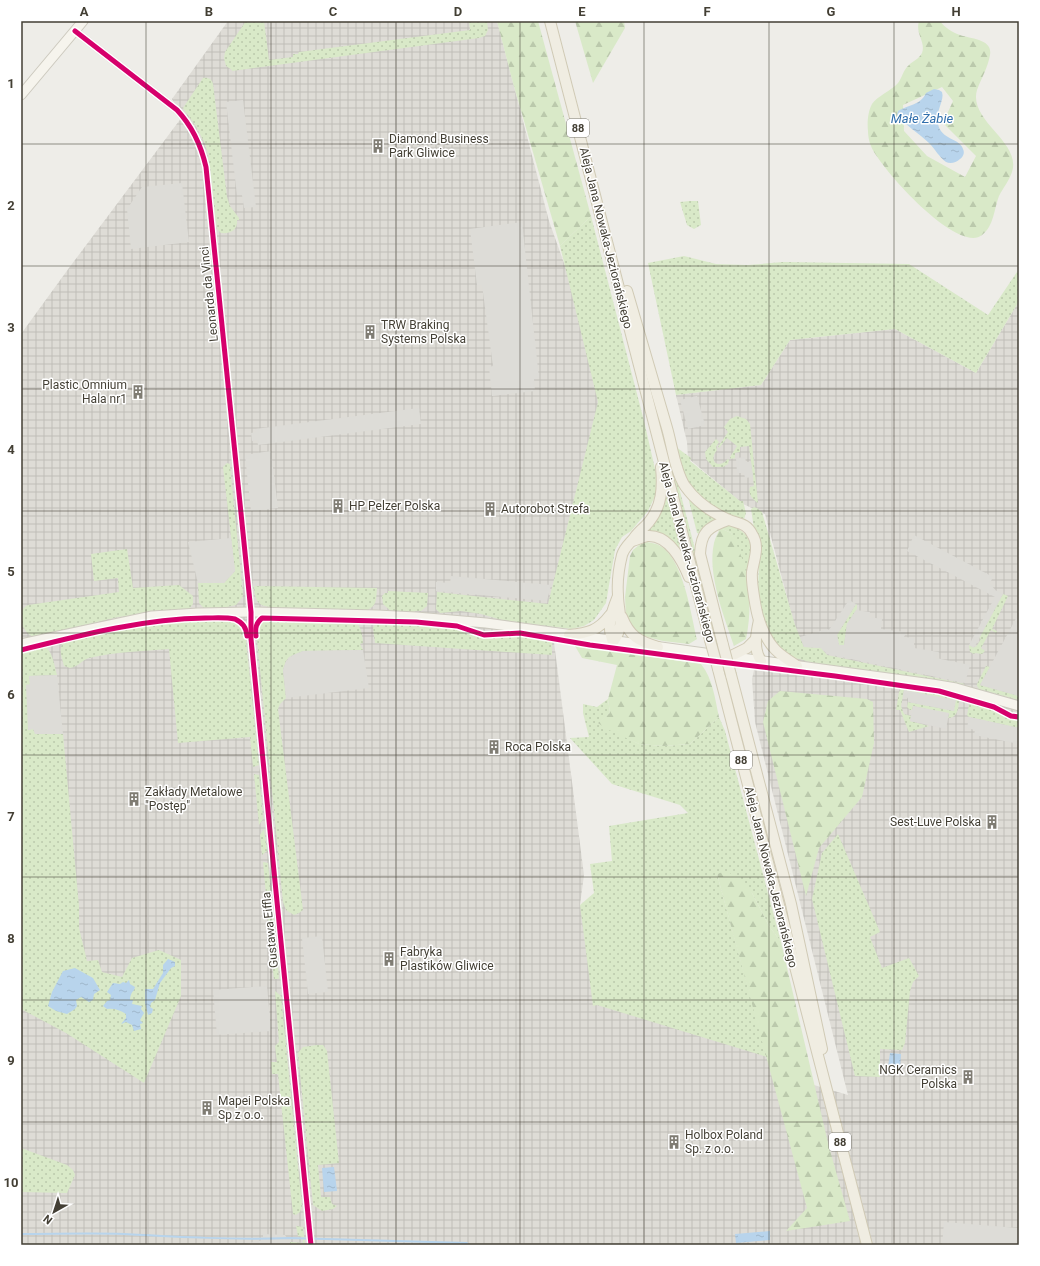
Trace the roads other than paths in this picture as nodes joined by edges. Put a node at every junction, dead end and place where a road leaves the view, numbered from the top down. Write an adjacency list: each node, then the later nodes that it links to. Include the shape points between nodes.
1 (83, 21): 3 (street)
2 (550, 21): 5 (main road, Aleja Jana Nowaka-Jeziorańskiego / 88)
3 (75, 31): 4 (street); 10 (street, Leonarda da Vinci, via 178,110 200,145 206,167)
4 (21, 95)
5 (602, 223): 6 (main road, Aleja Jana Nowaka-Jeziorańskiego / 88); 7 (main road, via 617,256 680,478 698,501)
6 (658, 440): 8 (main road, via 662,490 660,501 649,522); 9 (main road, Aleja Jana Nowaka-Jeziorańskiego / 88)
7 (728, 520): 12 (main road, via 748,528 755,541 752,578); 23 (main road, bridge, via 707,530 700,542 700,554 791,904 820,1041)
8 (631, 541): 9 (main road, via 647,536 658,538 669,545 685,568); 11 (main road, via 622,555)
9 (702, 608): 23 (main road, Aleja Jana Nowaka-Jeziorańskiego / 88, bridge)
10 (250, 612): 13 (street, via 416,617); 17 (street, via 152,616); 24 (street, Gustawa Eiffla)
11 (616, 615): 13 (main road, via 593,631); 16 (main road, via 620,628); 18 (main road, via 635,637)
12 (759, 620): 14 (main road); 15 (main road)
13 (570, 635): 16 (street)
14 (756, 639): 19 (main road, via 747,648); 20 (main road)
15 (768, 639): 20 (main road, via 767,648); 21 (main road, via 777,651)
16 (613, 642): 18 (street)
17 (21, 644)
18 (658, 647): 19 (street)
19 (729, 657): 20 (street)
20 (760, 661): 21 (street)
21 (797, 666): 22 (street, via 945,686)
22 (1019, 706)
23 (829, 1100): 25 (main road, Aleja Jana Nowaka-Jeziorańskiego / 88)
24 (311, 1244)
25 (866, 1245)

